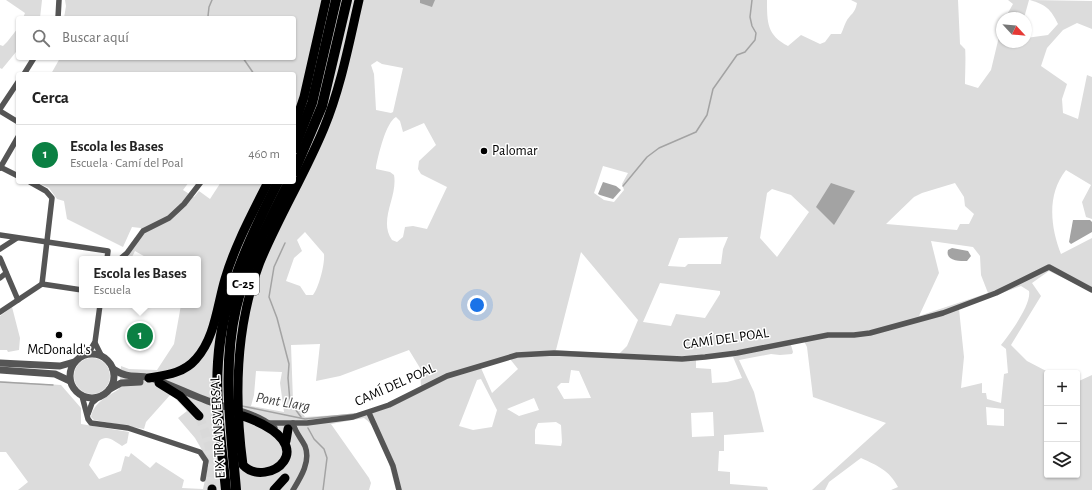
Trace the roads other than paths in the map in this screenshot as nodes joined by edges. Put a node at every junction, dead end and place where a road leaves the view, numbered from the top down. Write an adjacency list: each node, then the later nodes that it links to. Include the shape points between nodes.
1 (59, 0): 6 (street)
2 (326, 0): 12 (highway)
3 (336, 0): 14 (highway, via 312,103)
4 (347, 0): 16 (highway, via 322,106)
5 (359, 0): 49 (highway, via 347,54 325,126 254,281 240,341)
6 (58, 16)
7 (33, 60): 8 (street)
8 (25, 72)
9 (16, 85): 10 (street)
10 (0, 110): 11 (street)
11 (16, 121)
12 (296, 121)
13 (16, 140): 15 (street)
14 (296, 144)
15 (0, 167): 17 (street)
16 (296, 167)
17 (16, 175)
18 (34, 184): 25 (street, via 51,195)
19 (199, 184): 28 (street, via 169,218 143,231)
20 (267, 184): 45 (highway, via 242,234 225,279 209,338 202,352 189,366 180,371)
21 (277, 184): 61 (highway, EIX TRANSVERSAL / C-25, via 241,262 220,335 218,391)
22 (288, 184): 49 (highway, EIX TRANSVERSAL / C-25, via 265,229 236,308 229,364)
23 (0, 235): 24 (street)
24 (17, 238): 25 (street); 26 (street)
25 (46, 242): 27 (street, via 108,251); 32 (street)
26 (0, 249)
27 (107, 256)
28 (124, 256)
29 (0, 258): 30 (street)
30 (6, 273): 31 (street); 35 (street)
31 (0, 278)
32 (42, 284): 33 (street); 35 (street)
33 (79, 290)
34 (1092, 290): 52 (street, CAMÍ DEL POAL, via 1049,267 996,293 943,313 854,336 828,334 738,353 682,359 554,353 517,354 446,376 410,396)
35 (18, 300): 37 (street)
36 (100, 308): 38 (street)
37 (0, 312)
38 (95, 342): 39 (street); 40 (street)
39 (88, 354): 40 (street); 41 (street)
40 (101, 355): 43 (street)
41 (74, 362): 42 (street, via 60,366); 46 (street, via 70,371)
42 (0, 363)
43 (113, 369): 45 (street, CAMÍ DEL POAL, via 125,376); 48 (street, via 114,381)
44 (0, 370): 46 (street, via 55,374)
45 (149, 378): 56 (street, CAMÍ DEL POAL, via 170,384 210,402 251,414)
46 (70, 381): 50 (street, via 74,390)
47 (159, 384): 48 (street, CAMÍ DEL POAL, via 126,382); 53 (highway, via 180,396); 55 (street, CAMÍ DEL POAL)
48 (110, 390): 51 (street)
49 (233, 395): 55 (highway, EIX TRANSVERSAL / C-25)
50 (82, 396): 51 (street); 54 (street)
51 (98, 398): 54 (street, via 92,403)
52 (370, 413): 57 (street, CAMÍ DEL POAL); 65 (street, via 393,466)
53 (199, 416)
54 (87, 417): 58 (street, via 92,423 128,428 200,452 206,461)
55 (237, 417): 57 (street, CAMÍ DEL POAL); 59 (highway, via 243,465 249,475); 60 (highway, via 268,430 286,450 286,470 279,478); 62 (highway, EIX TRANSVERSAL / C-25)
56 (269, 423): 57 (street, CAMÍ DEL POAL); 57 (street, CAMÍ DEL POAL)
57 (288, 427): 63 (highway, via 286,441 293,455 291,468); 64 (street, via 305,446 307,457 301,478)
58 (203, 479)
59 (257, 481)
60 (267, 482)
61 (226, 490)
62 (236, 490)
63 (274, 490)
64 (293, 490)
65 (399, 490)

